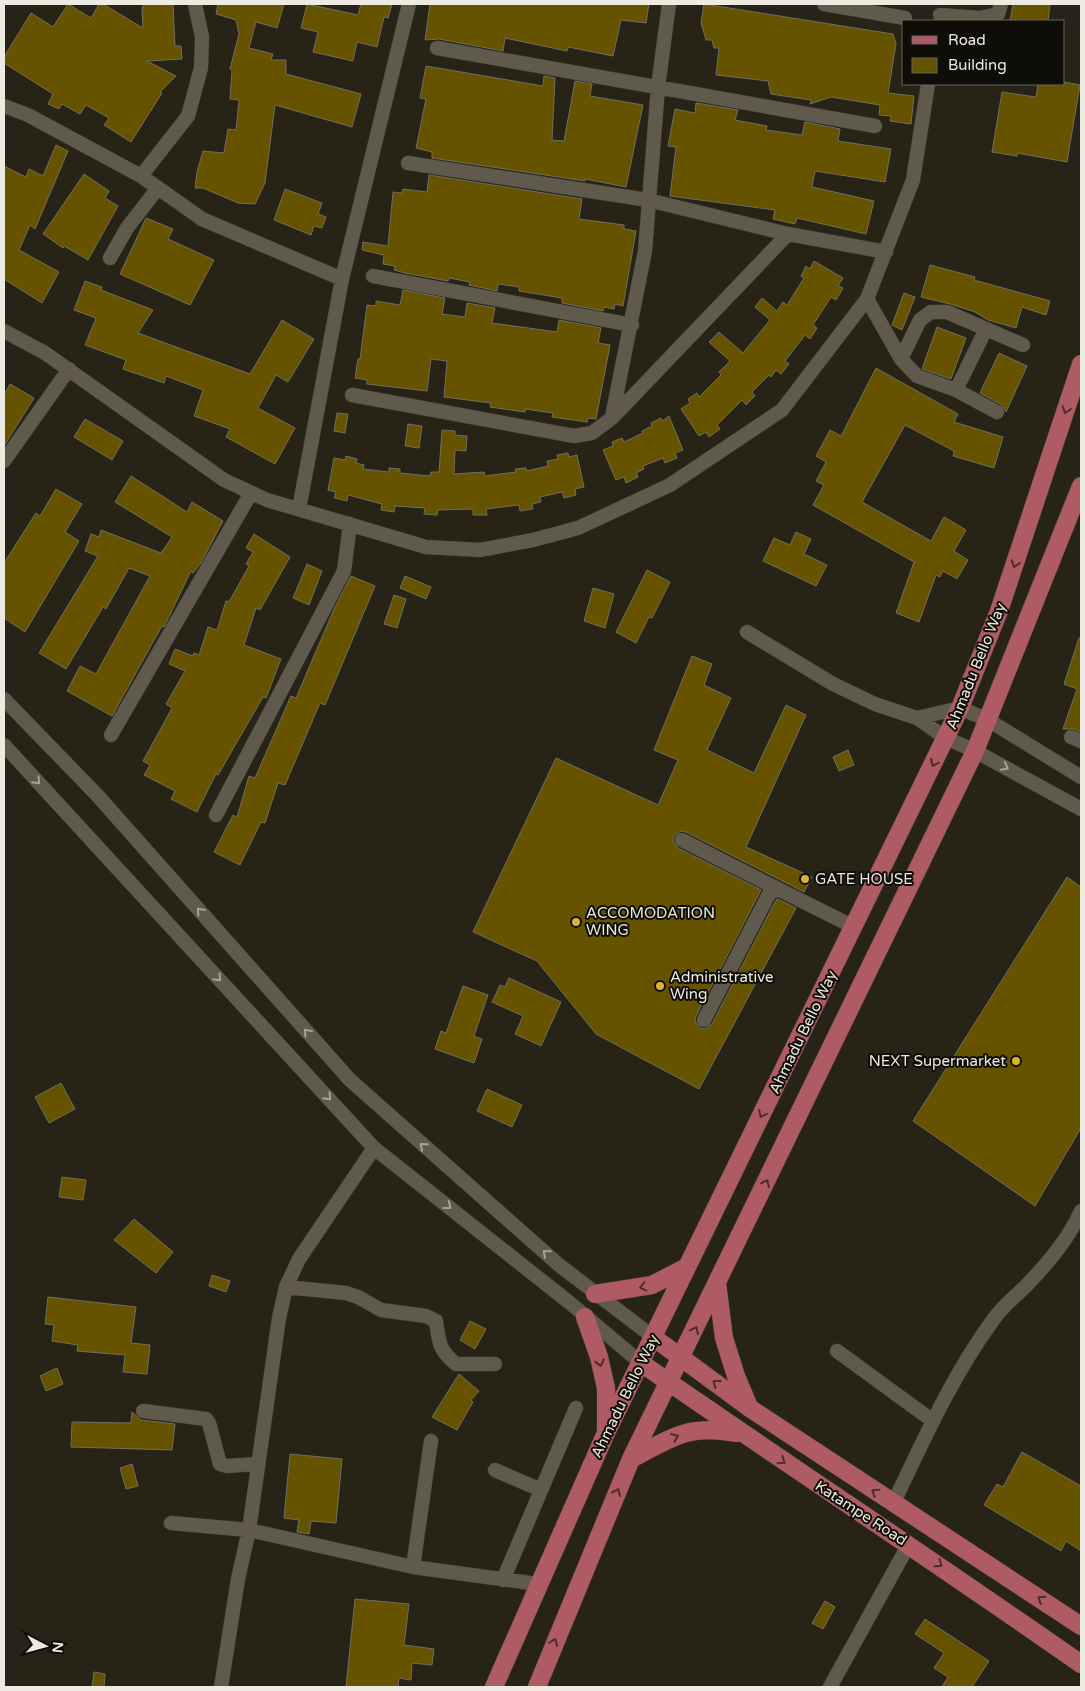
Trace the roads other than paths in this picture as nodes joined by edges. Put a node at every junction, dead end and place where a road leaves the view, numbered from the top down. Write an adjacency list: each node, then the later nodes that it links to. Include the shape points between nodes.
1 (195, 4): 14 (street, via 202,37 201,68 188,116)
2 (409, 4): 21 (street)
3 (669, 4): 10 (street)
4 (824, 4): 7 (street)
5 (1001, 4): 6 (street, via 998,14 988,18)
6 (940, 13)
7 (906, 18)
8 (437, 48): 10 (street)
9 (928, 85): 18 (street, via 913,180)
10 (658, 88): 12 (street); 16 (street)
11 (4, 106): 14 (street, via 28,115)
12 (875, 126)
13 (408, 163): 16 (street)
14 (141, 176): 15 (street)
15 (158, 188): 19 (street, via 127,228); 21 (street, via 202,219)
16 (648, 200): 17 (street); 23 (street, via 645,251)
17 (788, 234): 18 (street); 33 (street)
18 (886, 252): 22 (street)
19 (110, 258)
20 (373, 276): 23 (street)
21 (342, 279): 37 (street)
22 (867, 299): 27 (street); 38 (street, via 782,410 670,485 578,528 480,550 426,547)
23 (632, 325): 33 (street)
24 (986, 329): 26 (street); 27 (street, via 947,312 931,312 920,320); 30 (street)
25 (4, 331): 29 (street)
26 (1023, 345)
27 (901, 359): 30 (street, via 917,376)
28 (1081, 364): 41 (main road, Ahmadu Bello Way, one-way to 41, via 999,611)
29 (69, 369): 34 (street); 36 (street, via 224,480)
30 (956, 390): 32 (street)
31 (352, 395): 33 (street, via 574,436 592,433)
32 (997, 412)
33 (612, 418)
34 (4, 461)
35 (1081, 486): 43 (main road, Ahmadu Bello Way)
36 (251, 492): 37 (street); 44 (street)
37 (299, 509): 38 (street)
38 (350, 524): 50 (street, via 344,571)
39 (747, 632): 42 (street, via 833,684 875,704)
40 (4, 699): 60 (street, one-way to 40, via 350,1080 98,795)
41 (960, 708): 42 (street); 43 (street); 45 (main road, Ahmadu Bello Way)
42 (917, 718): 45 (street)
43 (988, 720): 47 (main road, Ahmadu Bello Way); 48 (street)
44 (112, 735)
45 (946, 738): 47 (street); 53 (main road, Ahmadu Bello Way, one-way to 53)
46 (4, 745): 55 (street, one-way to 55)
47 (976, 751): 49 (street, one-way to 49); 58 (main road, Ahmadu Bello Way, one-way to 47)
48 (1081, 777)
49 (1081, 809)
50 (216, 815)
51 (682, 840): 52 (street)
52 (778, 889): 53 (street); 54 (street, via 770,894)
53 (854, 927): 57 (main road, Ahmadu Bello Way, one-way to 57)
54 (704, 1020)
55 (374, 1148): 59 (street, via 299,1259); 61 (street, one-way to 61)
56 (1081, 1211): 71 (street, via 1049,1260 994,1317)
57 (687, 1267): 60 (main road, one-way to 60, via 652,1285); 62 (main road, Ahmadu Bello Way)
58 (717, 1283): 64 (main road, Ahmadu Bello Way, one-way to 58); 69 (main road, via 724,1338)
59 (286, 1287): 66 (street, via 346,1293 381,1310 426,1316 436,1321 440,1348 456,1364); 76 (street)
60 (594, 1294): 62 (street)
61 (585, 1317): 65 (street); 73 (main road, one-way to 73, via 606,1388)
62 (653, 1338): 64 (main road, Katampe Road); 65 (main road, Ahmadu Bello Way)
63 (837, 1351): 71 (street)
64 (682, 1357): 67 (main road, Ahmadu Bello Way); 69 (main road, Katampe Road, one-way to 64)
65 (641, 1363): 67 (main road, Katampe Road); 73 (main road, Ahmadu Bello Way)
66 (495, 1364)
67 (669, 1382): 72 (main road, Katampe Road); 75 (main road, Ahmadu Bello Way)
68 (576, 1408): 78 (street)
69 (751, 1410): 79 (main road, Katampe Road, one-way to 69)
70 (143, 1411): 76 (street, via 206,1419 220,1464)
71 (933, 1421): 79 (street)
72 (742, 1434): 75 (main road, one-way to 72, via 693,1430 712,1428); 82 (main road, Katampe Road, one-way to 82)
73 (606, 1435): 85 (main road, Ahmadu Bello Way)
74 (431, 1441): 83 (street)
75 (631, 1459): 90 (main road, Ahmadu Bello Way, one-way to 75)
76 (257, 1464): 81 (street)
77 (494, 1470): 78 (street)
78 (541, 1490): 84 (street)
79 (893, 1504): 86 (main road, Katampe Road, one-way to 79)
80 (171, 1522): 81 (street)
81 (249, 1530): 83 (street); 88 (street)
82 (909, 1544): 87 (main road, Katampe Road, one-way to 87); 91 (street)
83 (413, 1567): 84 (street)
84 (503, 1580): 85 (street)
85 (538, 1584): 89 (main road, Ahmadu Bello Way)
86 (1081, 1626)
87 (1081, 1664)
88 (221, 1687)
89 (494, 1687)
90 (537, 1687)
91 (830, 1687)

